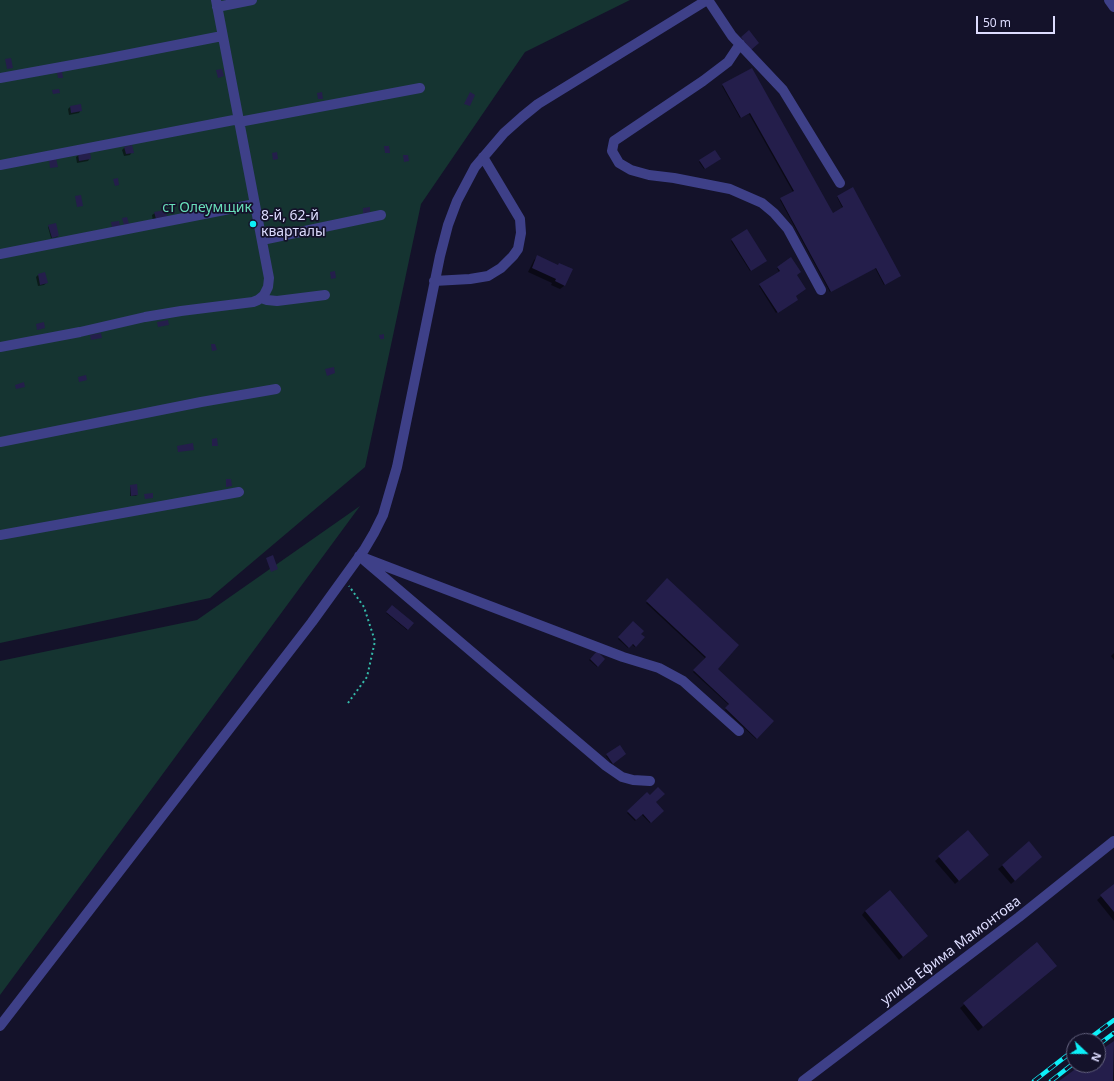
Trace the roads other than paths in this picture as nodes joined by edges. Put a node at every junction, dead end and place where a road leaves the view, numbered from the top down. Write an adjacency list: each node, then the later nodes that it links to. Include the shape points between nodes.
1 (252, 0): 4 (street)
2 (708, 0): 7 (street); 11 (street, via 538,104 504,133)
3 (1109, 0): 5 (street)
4 (216, 4): 6 (street)
5 (1114, 7)
6 (222, 36): 8 (street); 10 (street)
7 (740, 44): 13 (street, via 783,90); 19 (street, via 728,62 703,82 614,141 612,150 619,163 631,170 730,189 762,204 788,229)
8 (0, 78)
9 (420, 88): 10 (street)
10 (239, 121): 12 (street); 14 (street)
11 (483, 157): 18 (street, via 457,201 448,225); 18 (street, via 520,219 522,233 518,249 502,268 488,276)
12 (0, 165)
13 (840, 183)
14 (255, 204): 16 (street); 17 (street)
15 (381, 215): 16 (street)
16 (262, 240): 21 (street, via 269,278 266,291)
17 (0, 254)
18 (434, 282): 27 (street, via 391,493 383,515)
19 (820, 290)
20 (325, 295): 21 (street, via 282,301)
21 (261, 298): 22 (street, via 253,302 145,317)
22 (0, 347)
23 (276, 389): 24 (street)
24 (0, 442)
25 (239, 492): 26 (street)
26 (0, 535)
27 (360, 556): 28 (street, via 623,657 659,668 684,681); 29 (street, via 606,766 622,777); 31 (street, via 308,628)
28 (739, 730)
29 (650, 781)
30 (1114, 841): 32 (street, улица Ефима Мамонтова, via 1019,917)
31 (0, 1026)
32 (803, 1081)

